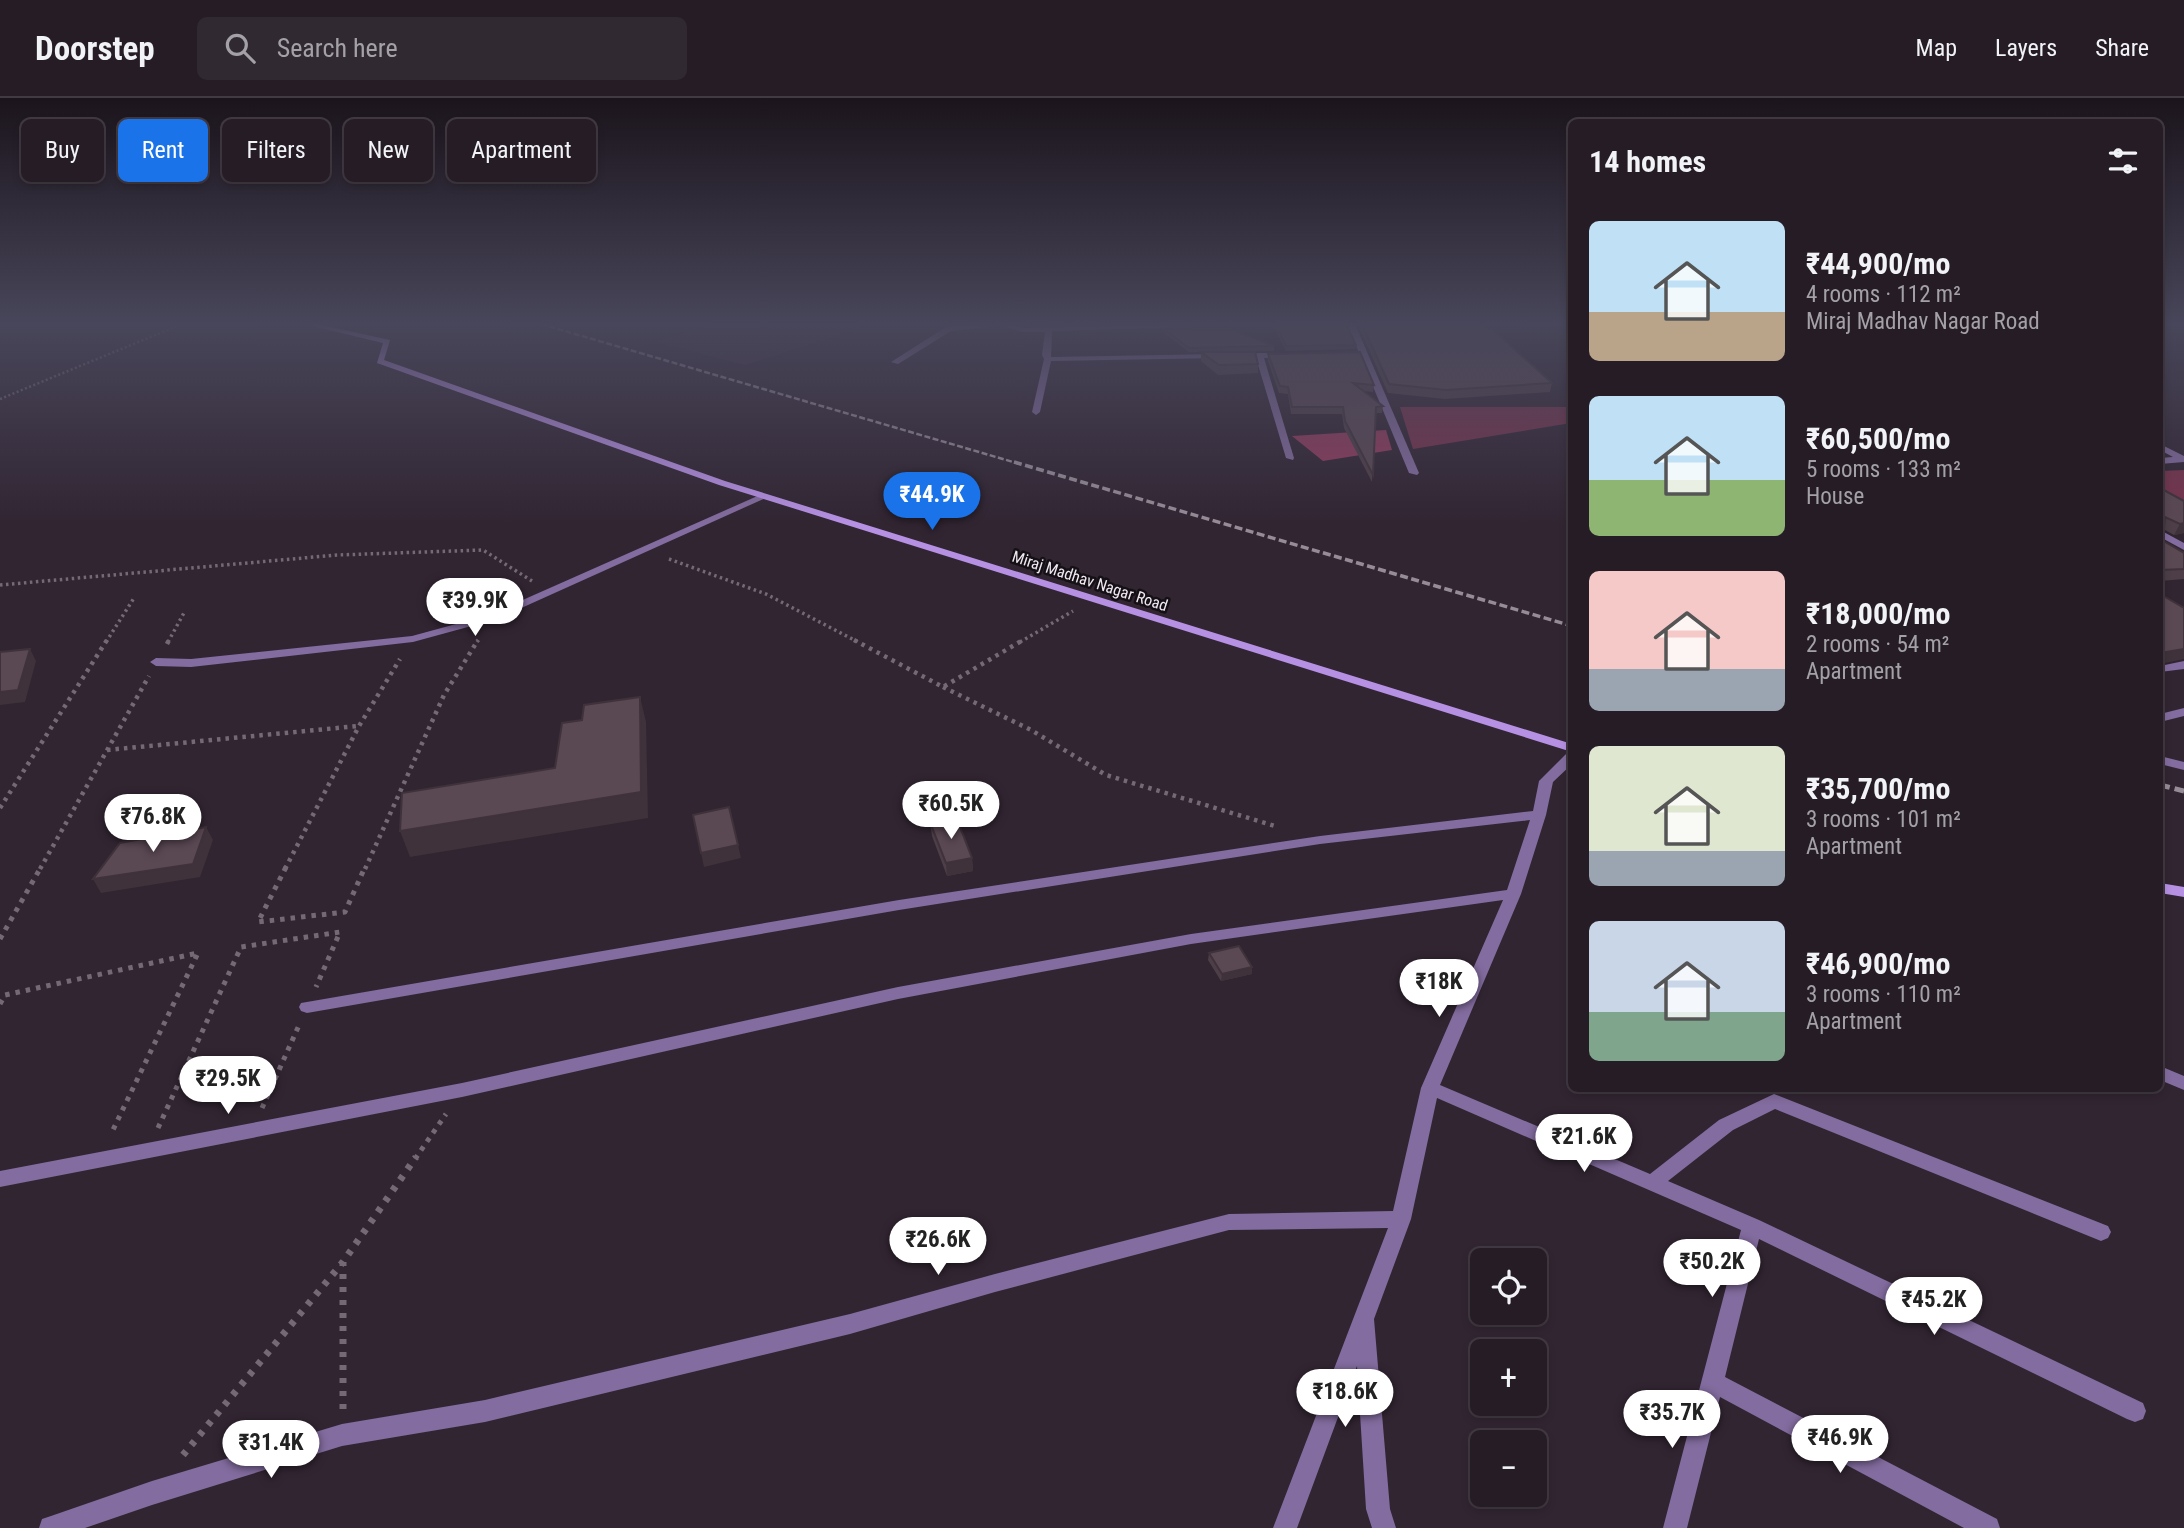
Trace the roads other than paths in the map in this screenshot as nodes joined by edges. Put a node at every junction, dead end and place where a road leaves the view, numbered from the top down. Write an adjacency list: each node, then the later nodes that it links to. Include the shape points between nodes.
1 (467, 391): 11 (street, Miraj Madhav Nagar Road)
2 (1041, 391): 5 (street)
3 (1270, 391): 7 (street)
4 (1379, 391): 10 (street)
5 (1036, 412)
6 (2163, 448): 8 (street)
7 (1290, 458)
8 (2184, 459): 9 (street)
9 (2163, 461)
10 (1414, 473)
11 (765, 496): 14 (street, via 493,617 413,639 191,663); 19 (street, Miraj Madhav Nagar Road)
12 (2163, 537): 13 (street)
13 (2184, 547)
14 (156, 662)
15 (2184, 665): 16 (street)
16 (2163, 668)
17 (2184, 712): 18 (street)
18 (2163, 717)
19 (1568, 747)
20 (1568, 761): 23 (street, via 1546,781)
21 (2163, 761): 22 (street)
22 (2184, 766)
23 (1539, 815): 26 (street); 27 (street, via 1320,840 1007,888)
24 (2163, 888): 25 (street)
25 (2184, 892)
26 (1513, 894): 30 (street); 31 (street, via 1191,939 898,993 462,1090)
27 (307, 1007)
28 (2163, 1074): 29 (street)
29 (2184, 1083)
30 (1430, 1088): 32 (street); 33 (street)
31 (0, 1179)
32 (1653, 1182): 34 (street); 35 (street, via 1726,1125 1774,1101)
33 (1401, 1219): 36 (street); 39 (street, via 1229,1222 809,1334 485,1411 342,1434)
34 (1752, 1226): 37 (street); 38 (street)
35 (2101, 1232)
36 (1364, 1315): 40 (street); 41 (street, via 1378,1509)
37 (1713, 1382): 42 (street); 43 (street)
38 (2135, 1411)
39 (51, 1528)
40 (1285, 1528)
41 (1384, 1528)
42 (1675, 1528)
43 (1988, 1528)

